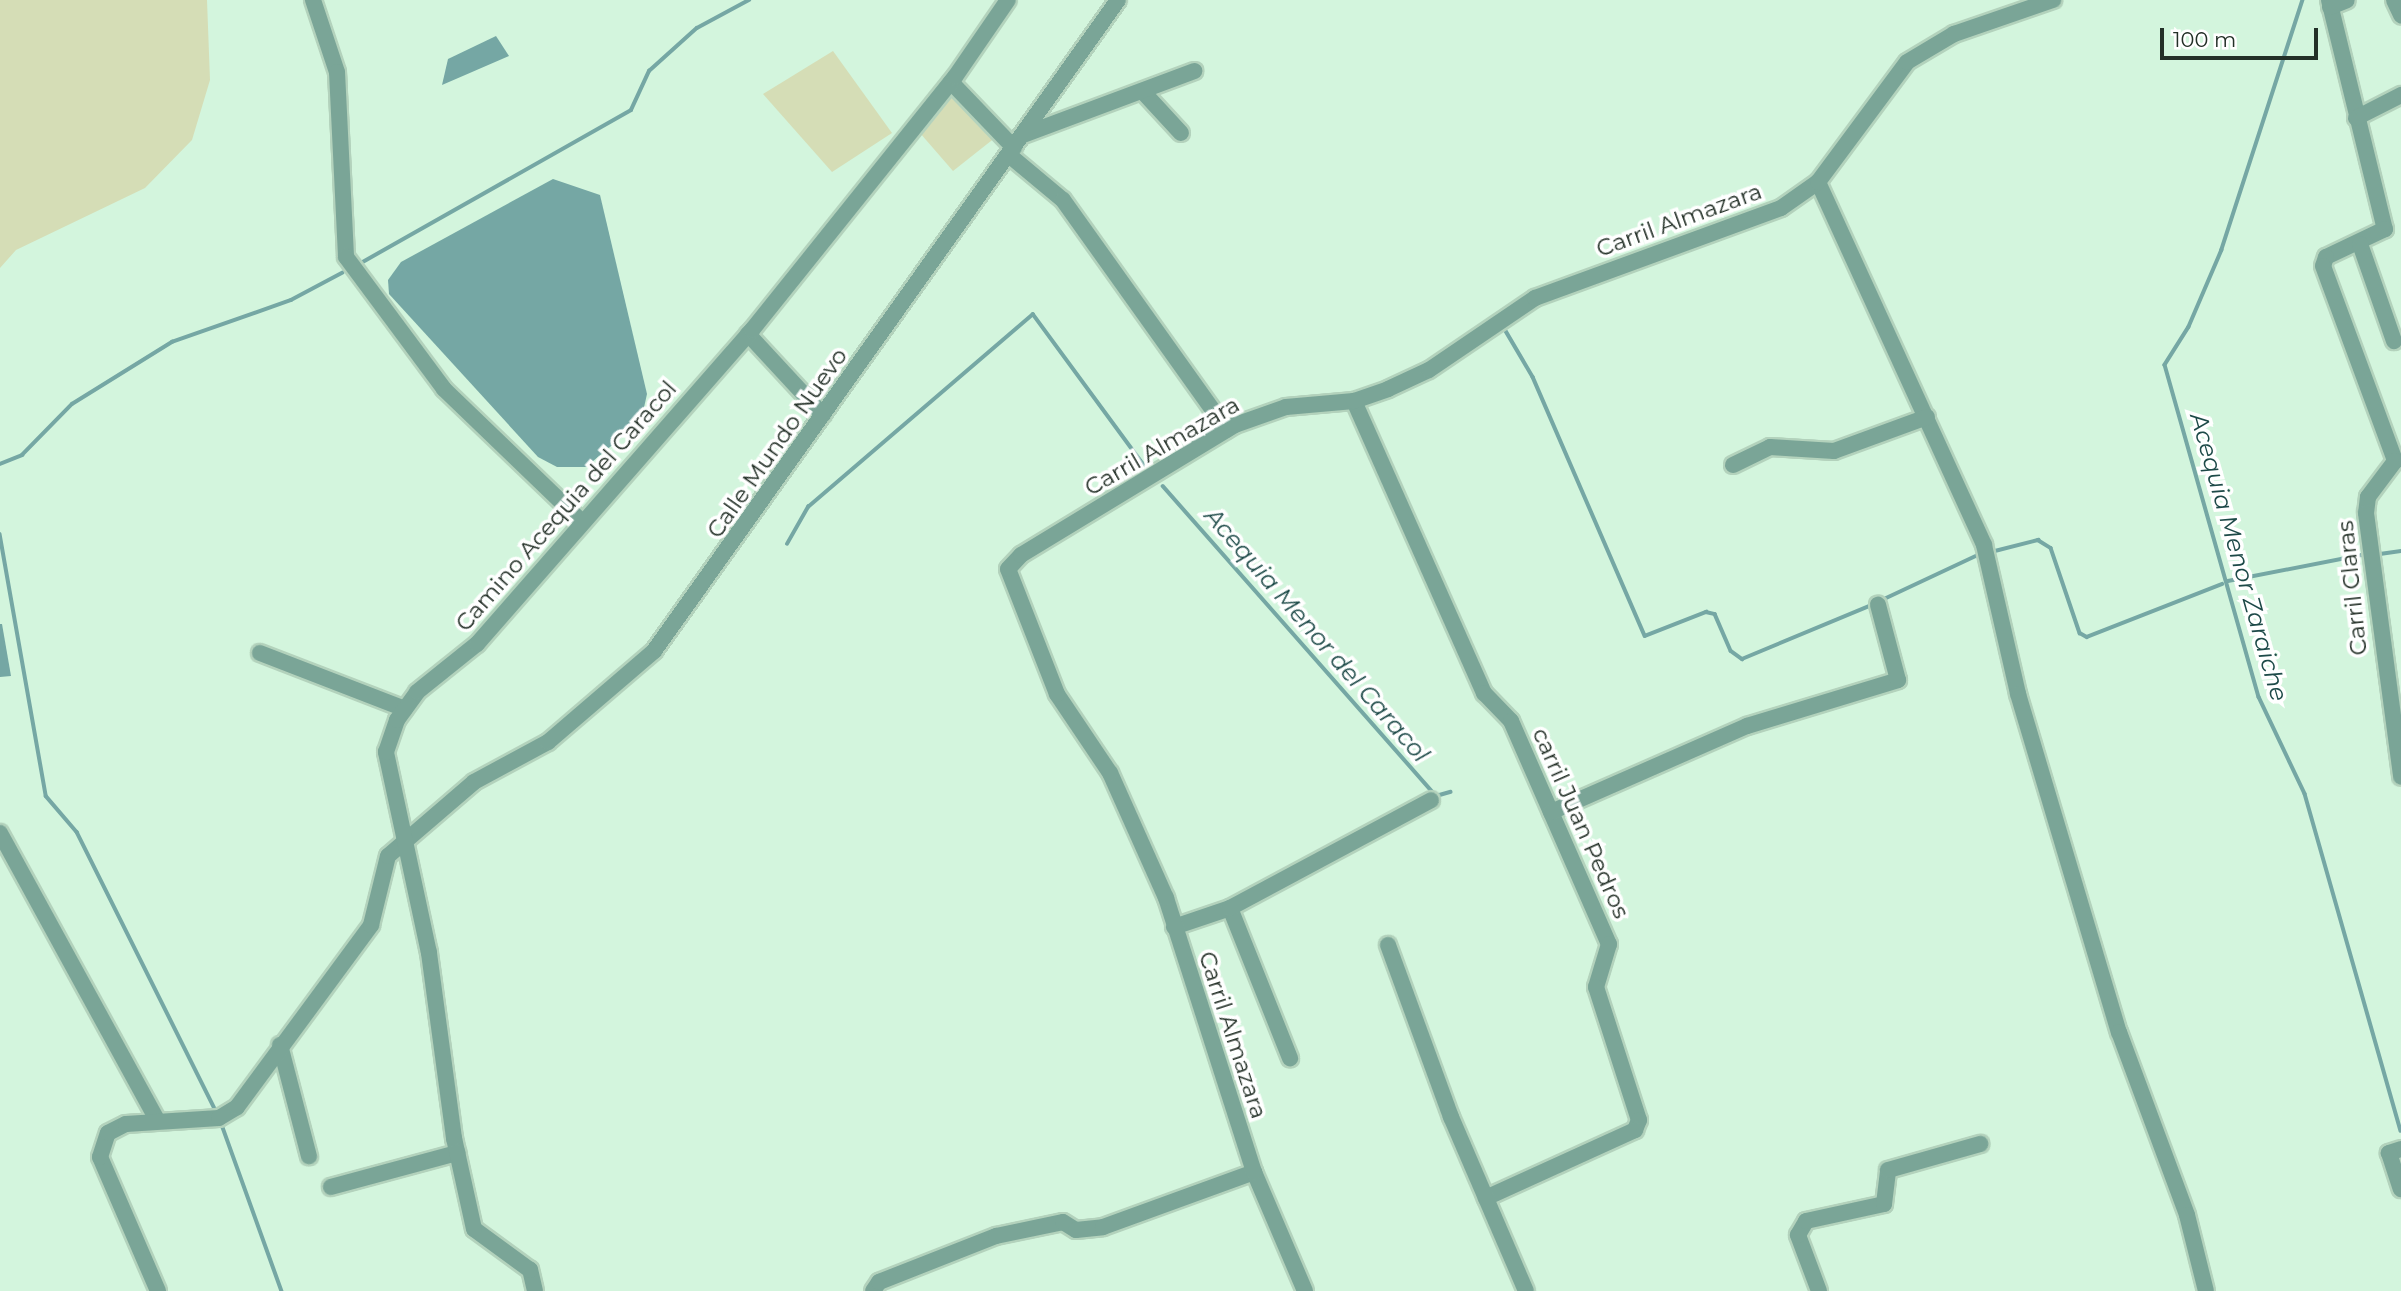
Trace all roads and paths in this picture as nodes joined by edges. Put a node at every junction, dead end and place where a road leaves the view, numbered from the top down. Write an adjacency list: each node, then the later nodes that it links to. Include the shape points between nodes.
1 (313, 0): 25 (street, via 337,72 346,257 444,388)
2 (1008, 0): 10 (street, Camino Acequia del Caracol)
3 (1118, 0): 15 (street, Calle Mundo Nuevo)
4 (2053, 0): 16 (street, Carril Almazara, via 1954,34 1907,62)
5 (2347, 0): 7 (street)
6 (2394, 0): 8 (street)
7 (2330, 3): 13 (street, Carril Claras)
8 (2401, 15)
9 (1194, 71): 11 (street)
10 (951, 82): 15 (street); 18 (street, Camino Acequia del Caracol)
11 (1145, 94): 14 (street); 15 (street, via 1117,95)
12 (2401, 95): 13 (street)
13 (2356, 118): 17 (street, Carril Claras, via 2385,229)
14 (1181, 133)
15 (1015, 146): 21 (street, Calle Mundo Nuevo); 23 (street, via 1063,200)
16 (1818, 182): 20 (street, Carril Almazara, via 1781,208 1535,298 1429,370); 22 (street)
17 (2360, 244): 19 (street); 29 (street, Carril Claras, via 2326,257 2323,266 2395,461 2368,497 2366,513)
18 (748, 334): 21 (street); 25 (street, Camino Acequia del Caracol)
19 (2395, 341)
20 (1354, 401): 23 (street, Carril Almazara, via 1286,407); 31 (street, carril Juan Pedros, via 1484,693 1511,721)
21 (823, 415): 33 (street, Calle Mundo Nuevo, via 654,651 548,741 474,782)
22 (1927, 416): 24 (street, via 1834,451 1770,447); 54 (street, via 1984,545 2018,695 2119,1032 2187,1215)
23 (1227, 430): 35 (street, Carril Almazara, via 1021,555 1008,569 1057,694 1110,773)
24 (1733, 465)
25 (582, 522): 28 (street, Camino Acequia del Caracol, via 477,644)
26 (1878, 605): 31 (street, via 1898,680 1747,726)
27 (260, 653): 28 (street)
28 (405, 709): 33 (street, Camino Acequia del Caracol, via 386,752)
29 (2401, 777)
30 (1431, 800): 34 (street)
31 (1551, 812): 47 (street, carril Juan Pedros, via 1609,944 1596,987 1639,1120 1634,1130)
32 (0, 833): 39 (street)
33 (402, 843): 37 (street, Calle Mundo Nuevo, via 388,856 371,925); 42 (street, Camino Acequia del Caracol, via 429,953)
34 (1230, 908): 35 (street); 38 (street)
35 (1174, 927): 44 (street, Carril Almazara)
36 (1388, 944): 47 (street)
37 (280, 1045): 39 (street, Calle Mundo Nuevo, via 237,1107 219,1118); 43 (street)
38 (1290, 1058)
39 (157, 1120): 48 (street, Calle Mundo Nuevo, via 108,1133 100,1157)
40 (1980, 1144): 53 (street, via 1888,1170 1884,1204 1805,1221 1798,1235)
41 (2401, 1149): 46 (street, via 2389,1153)
42 (457, 1153): 45 (street); 49 (street, Camino Acequia del Caracol, via 474,1229 530,1270)
43 (309, 1156)
44 (1254, 1172): 50 (street, via 1103,1227 1076,1230 1063,1222 996,1236 879,1282); 51 (street, Carril Almazara)
45 (331, 1186)
46 (2401, 1189)
47 (1486, 1198): 52 (street)
48 (158, 1291)
49 (535, 1291)
50 (873, 1291)
51 (1305, 1291)
52 (1526, 1291)
53 (1819, 1291)
54 (2206, 1291)

